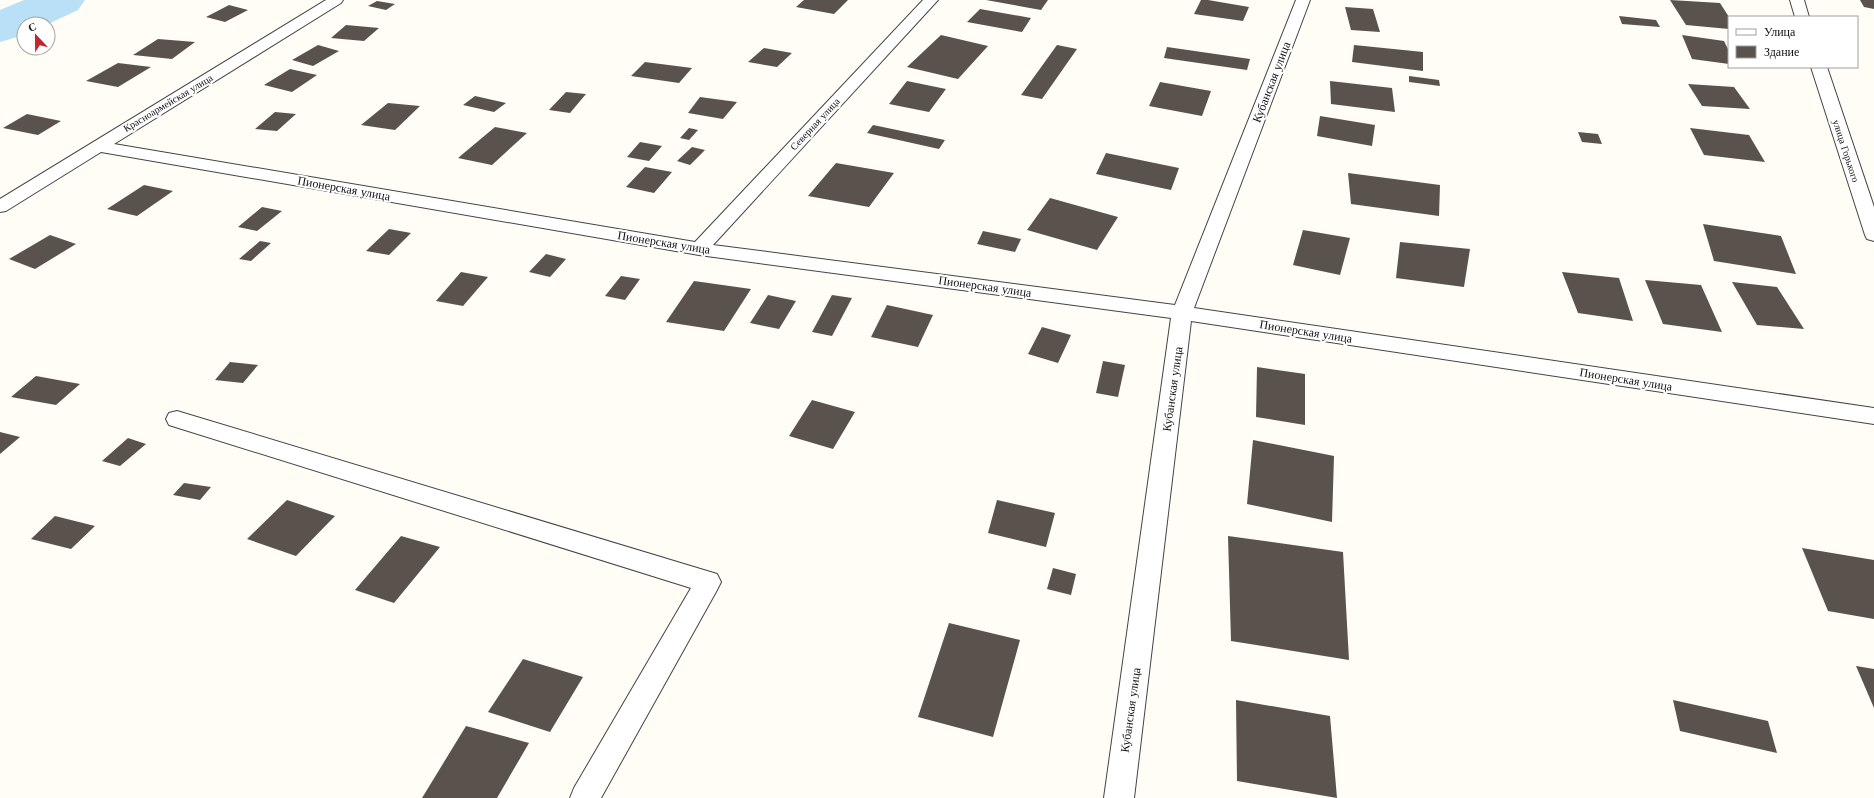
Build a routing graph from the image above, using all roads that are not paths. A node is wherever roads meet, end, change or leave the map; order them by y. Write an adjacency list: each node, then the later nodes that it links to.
1 (336, 0): 7 (street, Красноармейская улица)
2 (931, 0): 10 (street, Северная улица)
3 (1303, 0): 11 (street, Кубанская улица)
4 (1797, 0): 5 (street)
5 (1802, 16)
6 (1819, 68): 9 (street, улица Горького)
7 (97, 146): 8 (street, Красноармейская улица); 10 (street, Пионерская улица)
8 (0, 207)
9 (1874, 236)
10 (699, 249): 11 (street, Пионерская улица)
11 (1182, 313): 12 (street, Пионерская улица); 15 (street, Кубанская улица)
12 (1874, 416)
13 (177, 419): 14 (street)
14 (585, 798)
15 (1118, 798)

